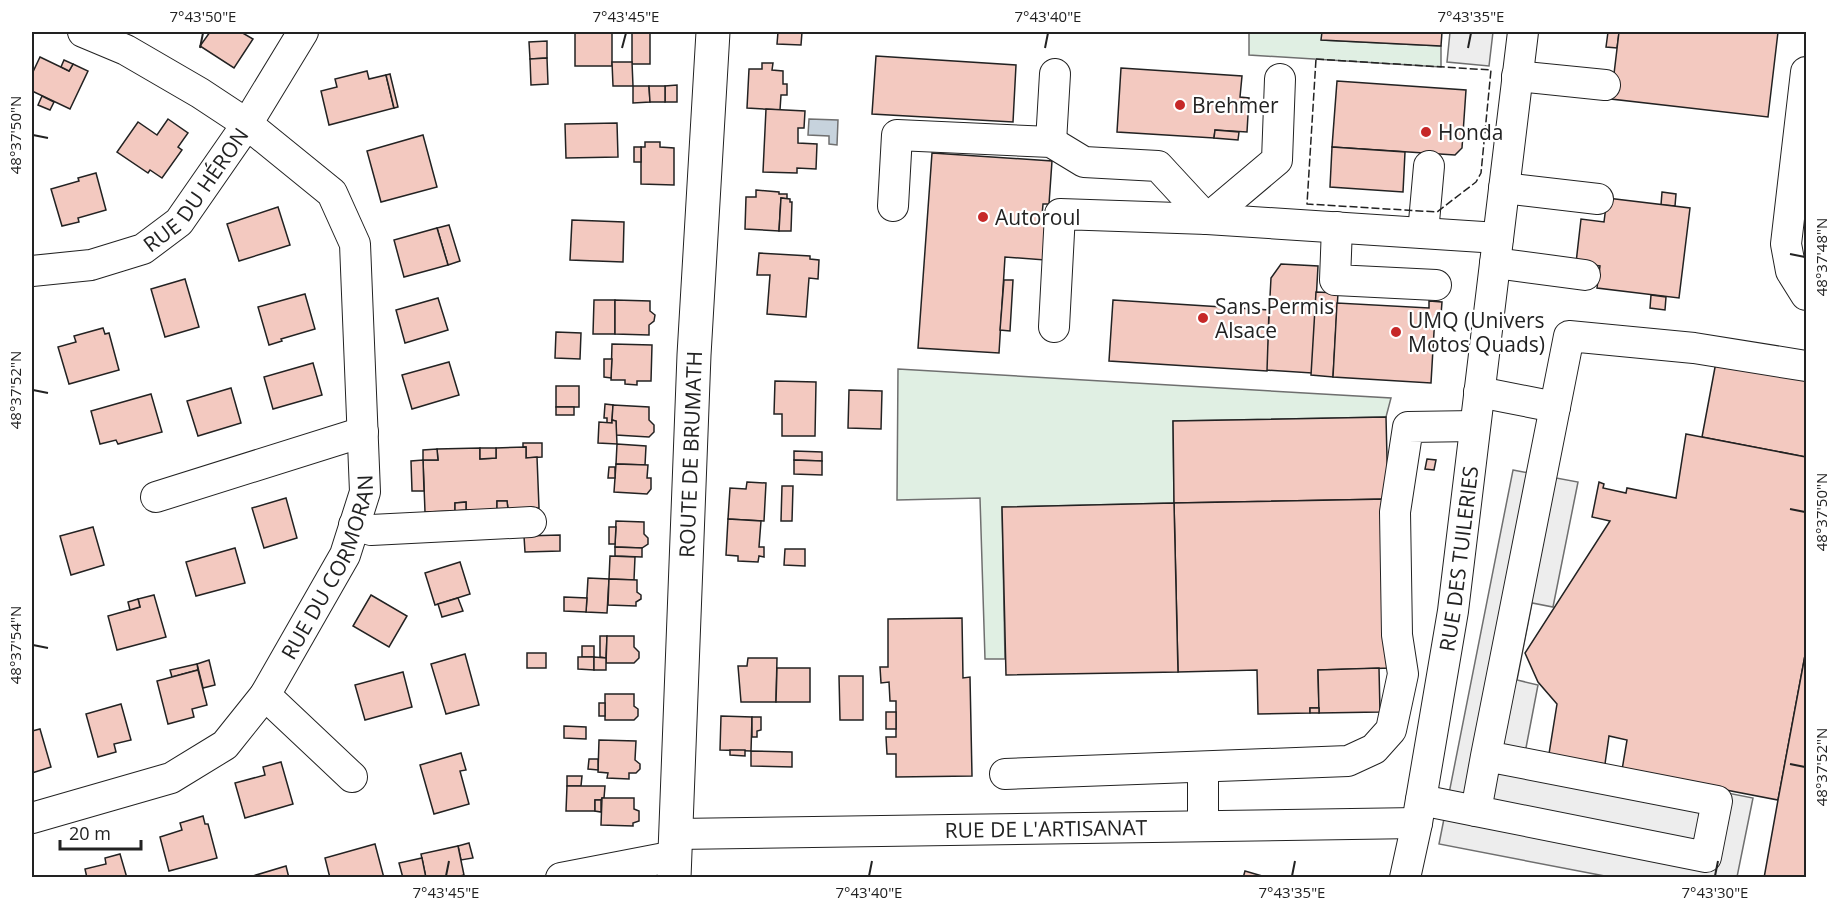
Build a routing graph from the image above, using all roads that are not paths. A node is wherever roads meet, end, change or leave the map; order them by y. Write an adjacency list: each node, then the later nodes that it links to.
1 (83, 32): 10 (street, RUE DU CORMORAN)
2 (303, 32): 10 (street, RUE DU HÉRON)
3 (713, 32): 42 (main road, ROUTE DE BRUMATH)
4 (1522, 32): 7 (street, RUE DES TUILERIES)
5 (1806, 72): 23 (street)
6 (1055, 74): 11 (street)
7 (1517, 76): 9 (street); 13 (street, RUE DES TUILERIES)
8 (1280, 79): 16 (street)
9 (1605, 85)
10 (247, 124): 20 (street, RUE DU HÉRON); 29 (street, RUE DU CORMORAN)
11 (1051, 142): 15 (street); 16 (street)
12 (1429, 166): 18 (street)
13 (1504, 188): 14 (street); 19 (street, RUE DES TUILERIES)
14 (1598, 200)
15 (893, 206)
16 (1207, 219): 17 (street); 24 (street)
17 (1337, 227): 18 (street); 22 (street)
18 (1423, 233): 19 (street)
19 (1496, 250): 21 (street); 26 (street, RUE DES TUILERIES)
20 (32, 271)
21 (1585, 275)
22 (1436, 285)
23 (1806, 295)
24 (1054, 327)
25 (1806, 366): 27 (street)
26 (1479, 392): 27 (street); 28 (street, RUE DES TUILERIES)
27 (1555, 407): 34 (street)
28 (1475, 426): 35 (street); 38 (street, RUE DES TUILERIES)
29 (363, 432): 30 (street, RUE DU CORMORAN); 32 (street, RUE DU CORMORAN)
30 (156, 497)
31 (531, 522): 32 (street)
32 (354, 525): 33 (street, RUE DU CORMORAN)
33 (265, 695): 37 (street); 40 (street, RUE DU CORMORAN)
34 (1486, 756): 39 (street); 39 (street, RUE DE L'ARTISANAT)
35 (1203, 766): 36 (street); 41 (street)
36 (1005, 774)
37 (352, 777)
38 (1419, 811): 39 (street, RUE DE L'ARTISANAT); 41 (street, RUE DE L'ARTISANAT); 44 (street, RUE DES TUILERIES)
39 (1476, 811)
40 (32, 818)
41 (1203, 826): 42 (street, RUE DE L'ARTISANAT)
42 (675, 856): 43 (street, RUE DE L'ARTISANAT)
43 (561, 878)
44 (1406, 878)

